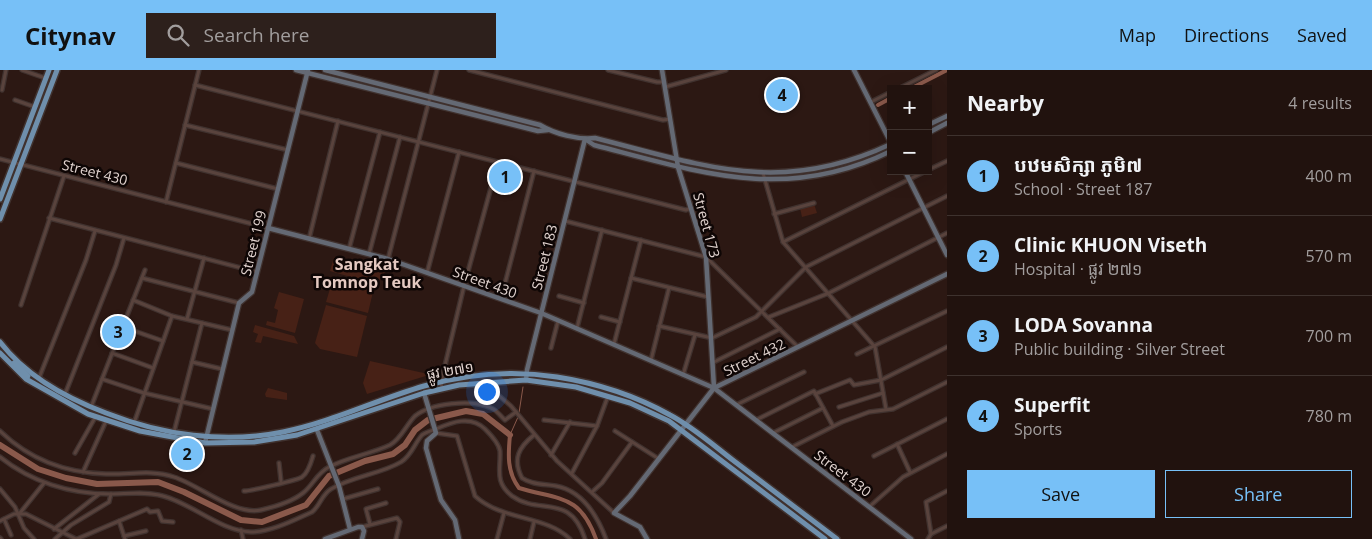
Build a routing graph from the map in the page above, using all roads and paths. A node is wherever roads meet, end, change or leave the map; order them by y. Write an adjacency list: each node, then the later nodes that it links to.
1 (6, 70): 20 (street)
2 (22, 70): 16 (street)
3 (49, 70): 16 (main road)
4 (57, 70): 54 (main road)
5 (199, 70): 18 (street)
6 (296, 70): 15 (street)
7 (325, 70): 22 (street)
8 (437, 70): 22 (street)
9 (469, 70): 29 (street)
10 (608, 70): 17 (street)
11 (662, 70): 17 (street, Street 173)
12 (726, 70): 17 (street)
13 (854, 70): 24 (street)
14 (936, 70): 19 (street)
15 (308, 71): 25 (street); 27 (street, Street 199)
16 (46, 79): 26 (main road)
17 (665, 84): 29 (street, Street 173)
18 (195, 85): 27 (street); 33 (street)
19 (906, 85)
20 (2, 90)
21 (887, 94): 24 (street)
22 (430, 97): 25 (street); 34 (street)
23 (16, 100): 26 (street)
24 (870, 102): 37 (street)
25 (428, 104): 34 (street); 40 (street)
26 (35, 108): 51 (main road)
27 (298, 111): 30 (street); 42 (street, Street 199)
28 (947, 116): 31 (street)
29 (670, 119): 48 (street, Street 173)
30 (338, 121): 36 (street); 83 (street)
31 (932, 123)
32 (947, 123): 35 (street)
33 (185, 125): 42 (street); 53 (street)
34 (548, 130): 39 (street)
35 (932, 130)
36 (380, 132): 38 (street); 86 (street)
37 (887, 136)
38 (400, 137): 40 (street); 87 (street)
39 (585, 139): 43 (street); 46 (street); 65 (street, Street 183)
40 (419, 142): 44 (street); 91 (street)
41 (887, 146): 49 (street)
42 (288, 150): 66 (street, Street 199)
43 (641, 150): 46 (street); 48 (street)
44 (459, 152): 52 (street); 95 (street)
45 (887, 153): 56 (street)
46 (639, 157): 55 (street)
47 (0, 159): 51 (street, Street 430)
48 (677, 159): 55 (street, Street 173); 59 (street)
49 (850, 160): 56 (street); 59 (street)
50 (947, 161): 57 (street)
51 (14, 162): 54 (street, Street 430); 68 (main road)
52 (498, 162): 58 (street); 99 (street)
53 (176, 163): 66 (street); 69 (street)
54 (21, 164): 62 (street, Street 430); 75 (main road)
55 (678, 166): 63 (street); 71 (street, Street 173)
56 (852, 167): 63 (street)
57 (932, 168)
58 (534, 171): 65 (street); 105 (street)
59 (763, 173): 63 (street)
60 (907, 175): 64 (street)
61 (919, 175): 64 (street)
62 (64, 176): 69 (street, Street 430); 74 (street)
63 (763, 180): 73 (street)
64 (909, 180): 72 (street); 85 (street)
65 (575, 181): 71 (street); 76 (street, Street 183)
66 (278, 189): 77 (street, Street 199)
67 (947, 196): 72 (street)
68 (0, 199)
69 (166, 202): 77 (street, Street 430)
70 (814, 203): 73 (street)
71 (691, 208): 89 (street, Street 173)
72 (923, 208): 81 (street); 92 (street)
73 (774, 214): 85 (street)
74 (49, 218): 78 (street); 109 (street)
75 (0, 219)
76 (565, 221): 79 (street); 112 (street, Street 183)
77 (268, 228): 83 (street, Street 430); 94 (street, Street 199)
78 (95, 230): 82 (street); 148 (street)
79 (602, 230): 84 (street); 108 (street)
80 (947, 233): 81 (street)
81 (938, 237): 88 (street); 102 (street)
82 (124, 238): 90 (street); 161 (street)
83 (309, 239): 86 (street, Street 430)
84 (641, 240): 89 (street); 98 (street)
85 (783, 242): 92 (street)
86 (349, 249): 87 (street, Street 430)
87 (369, 254): 91 (street, Street 430)
88 (947, 255)
89 (706, 257): 104 (street, Street 173); 110 (street)
90 (204, 258): 94 (street); 101 (street)
91 (388, 259): 95 (street, Street 430)
92 (806, 267): 102 (street); 110 (street)
93 (145, 270): 97 (street)
94 (257, 272): 107 (street, Street 199)
95 (427, 273): 99 (street, Street 430)
96 (947, 274): 118 (street, Street 432)
97 (142, 278): 101 (street); 106 (street)
98 (631, 278): 100 (street); 119 (street)
99 (464, 286): 105 (street, Street 430); 155 (street)
100 (669, 288): 104 (street); 121 (street)
101 (194, 292): 107 (street); 116 (street)
102 (829, 293): 115 (street); 118 (street)
103 (559, 296): 108 (street)
104 (709, 297): 128 (street, Street 173)
105 (501, 299): 112 (street, Street 430)
106 (133, 300): 113 (street); 122 (street)
107 (239, 303): 125 (street, Street 199)
108 (584, 303): 123 (street)
109 (21, 305)
110 (762, 311): 115 (street); 128 (street)
111 (947, 311): 133 (street)
112 (541, 314): 117 (street, Street 430); 146 (street, Street 183)
113 (172, 316): 116 (street); 129 (street)
114 (601, 317): 119 (street)
115 (769, 318): 124 (street)
116 (187, 319): 120 (street)
117 (558, 321): 123 (street, Street 430); 136 (street)
118 (852, 321): 132 (street, Street 432); 133 (street)
119 (620, 322): 131 (street)
120 (202, 324): 125 (street); 141 (street)
121 (659, 326): 126 (street); 140 (street)
122 (123, 327): 129 (street); 138 (street)
123 (576, 329): 131 (street, Street 430)
124 (780, 329): 132 (street); 142 (street)
125 (232, 330): 144 (street, Street 199)
126 (696, 335): 128 (street); 147 (street)
127 (0, 336): 148 (main road)
128 (712, 338): 142 (street, Street 173)
129 (163, 341): 143 (street)
130 (0, 342): 148 (main road)
131 (613, 345): 140 (street, Street 430)
132 (799, 347): 156 (street, Street 432)
133 (875, 347): 139 (street); 151 (street)
134 (947, 347): 151 (street)
135 (0, 348): 154 (main road)
136 (551, 348)
137 (0, 353): 154 (main road)
138 (112, 353): 143 (street); 149 (street)
139 (857, 354)
140 (650, 361): 147 (street, Street 430)
141 (192, 362): 144 (street); 163 (street)
142 (714, 362): 156 (street, Street 173)
143 (153, 368): 158 (street)
144 (222, 369): 168 (street, Street 199)
145 (804, 372): 164 (street)
146 (526, 374): 150 (street, Street 183); 155 (main road, ផ្លូវ ២៧១); 181 (main road, ផ្លូវ ២៧១)
147 (684, 375): 156 (street, Street 430)
148 (38, 378): 161 (main road, ផ្លូវ ២៧១)
149 (102, 379): 158 (street); 166 (street)
150 (526, 380): 152 (main road, ផ្លូវ ២៧១); 162 (main road, ផ្លូវ ២៧១)
151 (881, 380): 159 (street); 160 (street)
152 (488, 381): 155 (main road, ផ្លូវ ២៧១); 171 (street)
153 (947, 382): 169 (street)
154 (35, 383): 172 (main road, ផ្លូវ ២៧១)
155 (442, 385): 157 (main road, ផ្លូវ ២៧១); 189 (main road, ផ្លូវ ២៧១)
156 (714, 388): 164 (street, Street 430); 181 (street, Street 432)
157 (424, 392): 170 (street); 182 (main road, ផ្លូវ ២៧១)
158 (144, 393): 163 (street); 178 (street)
159 (814, 393): 167 (street); 175 (street)
160 (884, 393): 165 (street); 169 (street)
161 (65, 395): 166 (main road, ផ្លូវ ២៧១)
162 (609, 395): 179 (street); 181 (main road, ផ្លូវ ២៧១)
163 (182, 402): 168 (street); 186 (street)
164 (736, 405): 175 (street, Street 430)
165 (839, 406)
166 (91, 407): 178 (main road, ផ្លូវ ២៧១)
167 (823, 408): 180 (street); 187 (street)
168 (212, 409): 189 (street, Street 199)
169 (886, 409): 180 (street)
170 (429, 410): 171 (street); 183 (street); 202 (street)
171 (518, 414): 188 (street)
172 (96, 416): 176 (main road, ផ្លូវ ២៧១); 194 (street)
173 (947, 419): 192 (street)
174 (544, 420): 177 (street)
175 (755, 420): 187 (street, Street 430)
176 (106, 421): 178 (main road, ផ្លូវ ២៧១); 203 (street)
177 (570, 422): 179 (street); 196 (street)
178 (133, 426): 186 (main road, ផ្លូវ ២៧១); 191 (main road, ផ្លូវ ២៧១)
179 (597, 426): 205 (street)
180 (833, 426): 193 (street)
181 (684, 427): 200 (street, Street 432); 255 (main road, ផ្លូវ ២៧១); 256 (main road, ផ្លូវ ២៧១)
182 (317, 430): 191 (main road, ផ្លូវ ២៧១); 202 (street)
183 (436, 430): 208 (street); 220 (street); 247 (street); 252 (street)
184 (0, 431): 203 (street)
185 (615, 431): 190 (street)
186 (174, 433): 189 (main road, ផ្លូវ ២៧១)
187 (773, 433): 193 (street, Street 430)
188 (534, 435): 196 (street); 253 (street)
189 (206, 437): 191 (street, Street 199)
190 (632, 442): 200 (street); 213 (street)
191 (205, 443)
192 (897, 444): 198 (street); 204 (street)
193 (791, 448): 218 (street, Street 430)
194 (75, 453)
195 (947, 454): 204 (street)
196 (551, 455): 205 (street)
197 (313, 456): 206 (street)
198 (874, 456)
199 (0, 457): 207 (street)
200 (659, 459): 221 (street, Street 432)
201 (279, 463): 206 (street)
202 (330, 468): 203 (street); 208 (street)
203 (83, 472)
204 (910, 472): 218 (street)
205 (572, 473): 213 (street)
206 (281, 481): 211 (street)
207 (44, 483): 214 (street); 219 (street)
208 (338, 486): 216 (street); 232 (street)
209 (0, 489): 219 (street)
210 (378, 489): 216 (street)
211 (244, 491)
212 (947, 491): 236 (street)
213 (592, 492): 221 (street)
214 (99, 494): 215 (street); 230 (street)
215 (111, 494): 232 (street); 234 (street)
216 (343, 499): 231 (street)
217 (386, 504): 227 (street)
218 (870, 507): 257 (street, Street 430)
219 (19, 513): 222 (street); 230 (street); 240 (street)
220 (504, 513): 226 (street); 248 (street)
221 (614, 513): 254 (street)
222 (4, 519): 223 (street); 237 (street)
223 (0, 521)
224 (119, 521): 225 (street); 238 (street); 242 (street)
225 (173, 522)
226 (534, 522): 235 (street); 249 (street)
227 (370, 524): 229 (street); 246 (street)
228 (947, 526): 236 (street)
229 (362, 527): 231 (street); 245 (street)
230 (54, 529): 234 (street)
231 (350, 529): 239 (street)
232 (241, 530): 243 (street)
233 (146, 531): 238 (street)
234 (61, 533): 241 (street); 242 (street)
235 (564, 534): 250 (street); 251 (street)
236 (931, 534): 258 (street)
237 (11, 535)
238 (125, 537)
239 (332, 537): 244 (street)
240 (34, 539)
241 (55, 539)
242 (77, 539)
243 (243, 539)
244 (325, 539)
245 (362, 539)
246 (396, 539)
247 (460, 539)
248 (497, 539)
249 (530, 539)
250 (563, 539)
251 (570, 539)
252 (585, 539)
253 (606, 539)
254 (647, 539)
255 (826, 539)
256 (837, 539)
257 (911, 539)
258 (928, 539)

